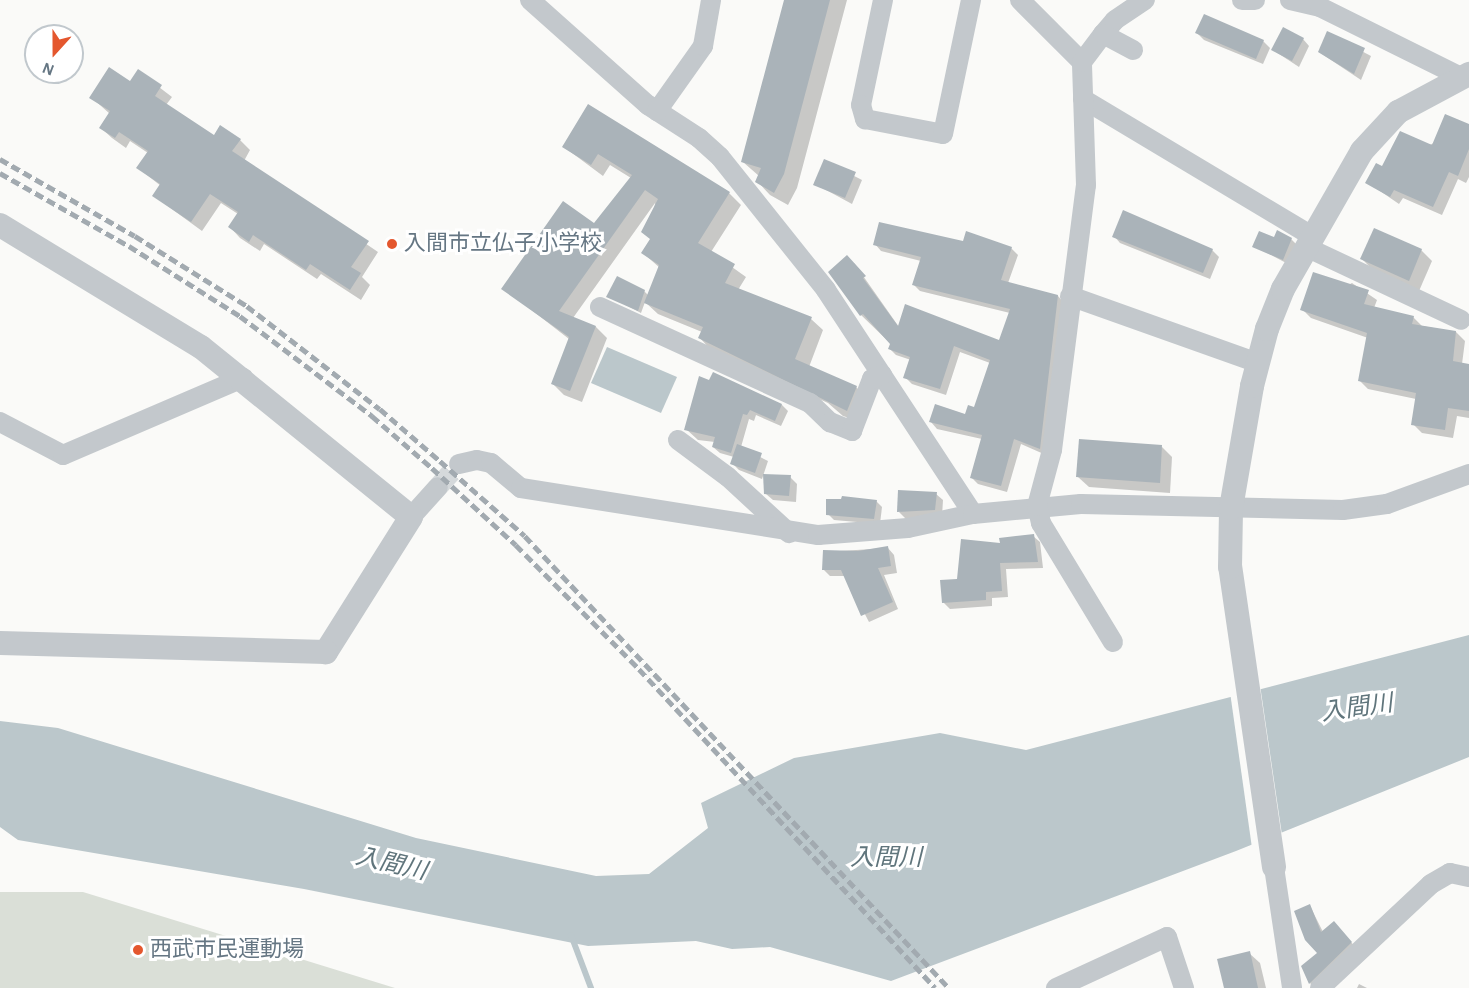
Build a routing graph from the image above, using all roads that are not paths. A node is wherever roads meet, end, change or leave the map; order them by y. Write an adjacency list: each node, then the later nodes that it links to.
1 (530, 0): 15 (street)
2 (711, 0): 15 (street)
3 (883, 0): 4 (street)
4 (971, 0)
5 (1020, 0): 12 (street)
6 (1145, 0): 10 (street)
7 (1242, 0): 8 (street)
8 (1255, 0)
9 (1290, 0): 13 (street)
10 (1103, 34): 11 (street); 12 (street)
11 (1133, 50)
12 (1082, 62): 14 (street)
13 (1466, 76): 17 (street)
14 (1083, 99): 17 (street); 18 (street)
15 (657, 111): 22 (street)
16 (0, 225): 23 (street)
17 (1309, 242): 20 (street); 21 (street)
18 (1070, 296): 21 (street); 29 (street)
19 (600, 308): 22 (street)
20 (1461, 320)
21 (1258, 363): 30 (street)
22 (882, 375): 31 (street)
23 (243, 378): 24 (street); 32 (street)
24 (0, 422)
25 (678, 440): 33 (street)
26 (459, 464): 33 (street)
27 (1469, 474): 30 (street)
28 (438, 487): 32 (street)
29 (1037, 506): 30 (street); 31 (street); 34 (street)
30 (1231, 507): 36 (street)
31 (973, 514): 33 (street)
32 (411, 517): 35 (street)
33 (789, 533)
34 (1113, 642)
35 (0, 643)
36 (1274, 867): 40 (street)
37 (1469, 877): 41 (street)
38 (1056, 988): 39 (street)
39 (1184, 988)
40 (1292, 988)
41 (1320, 988)

